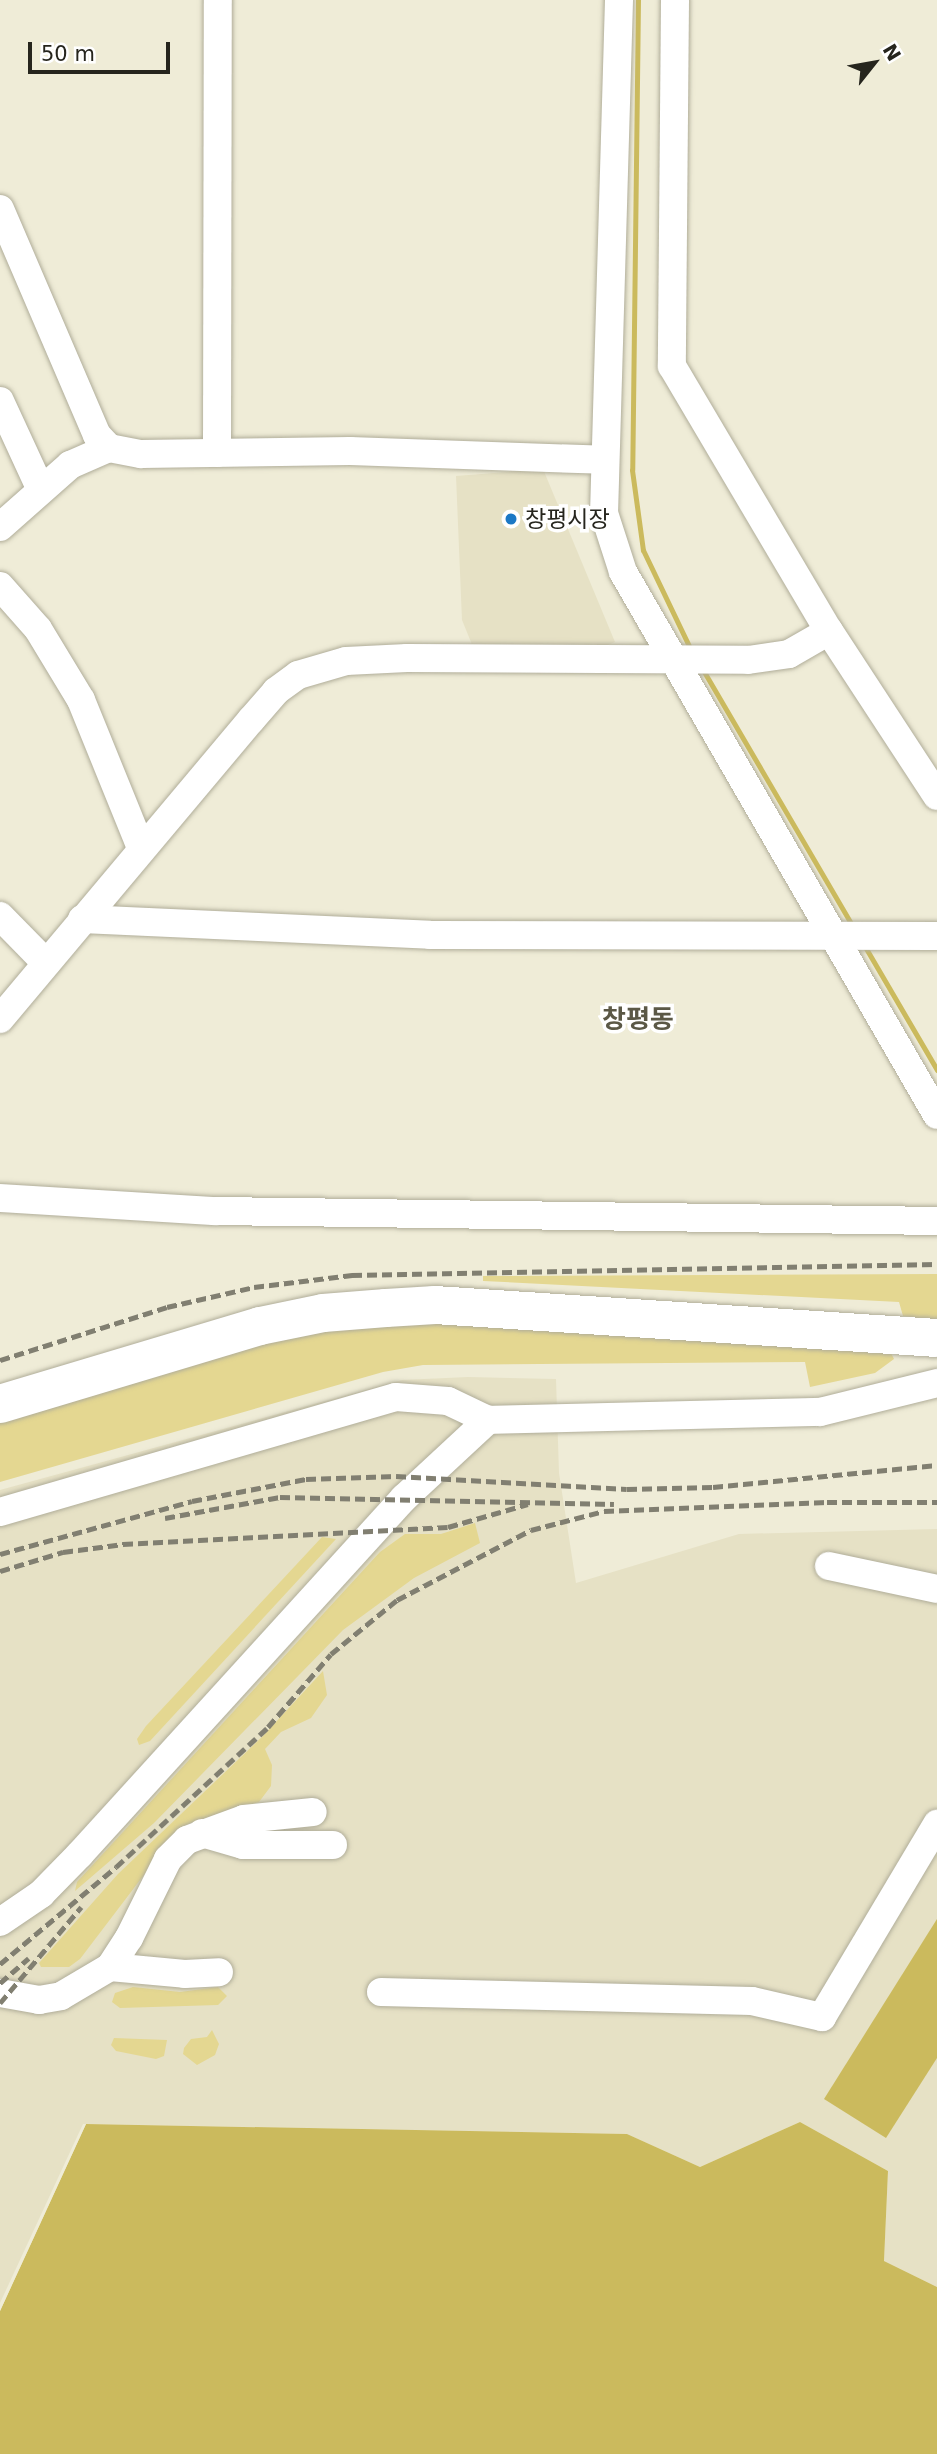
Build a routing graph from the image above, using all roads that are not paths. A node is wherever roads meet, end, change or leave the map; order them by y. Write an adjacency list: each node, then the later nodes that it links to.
1 (218, 0): 7 (street)
2 (619, 0): 8 (street)
3 (675, 0): 12 (street)
4 (0, 209): 6 (street)
5 (0, 401): 9 (street)
6 (109, 448): 7 (street); 9 (street)
7 (217, 453): 8 (street)
8 (604, 460): 13 (street)
9 (40, 488): 10 (street)
10 (0, 527)
11 (0, 586): 15 (street)
12 (829, 631): 13 (street); 14 (street)
13 (690, 659): 15 (street); 18 (street)
14 (937, 796)
15 (141, 848): 17 (street)
16 (0, 916): 20 (street)
17 (82, 919): 18 (street); 20 (street)
18 (851, 935): 19 (street); 22 (street)
19 (937, 936)
20 (46, 963): 21 (street)
21 (0, 1019)
22 (937, 1115)
23 (0, 1198): 24 (street)
24 (937, 1221)
25 (937, 1338): 27 (highway)
26 (937, 1383): 28 (street)
27 (0, 1404)
28 (488, 1420): 29 (street); 36 (street)
29 (0, 1512)
30 (829, 1566): 31 (street)
31 (937, 1589)
32 (313, 1812): 34 (street)
33 (937, 1824): 39 (street)
34 (202, 1833): 35 (street); 37 (street)
35 (333, 1845)
36 (0, 1922)
37 (110, 1967): 38 (street); 40 (street)
38 (219, 1972)
39 (381, 1992)
40 (0, 1993)

